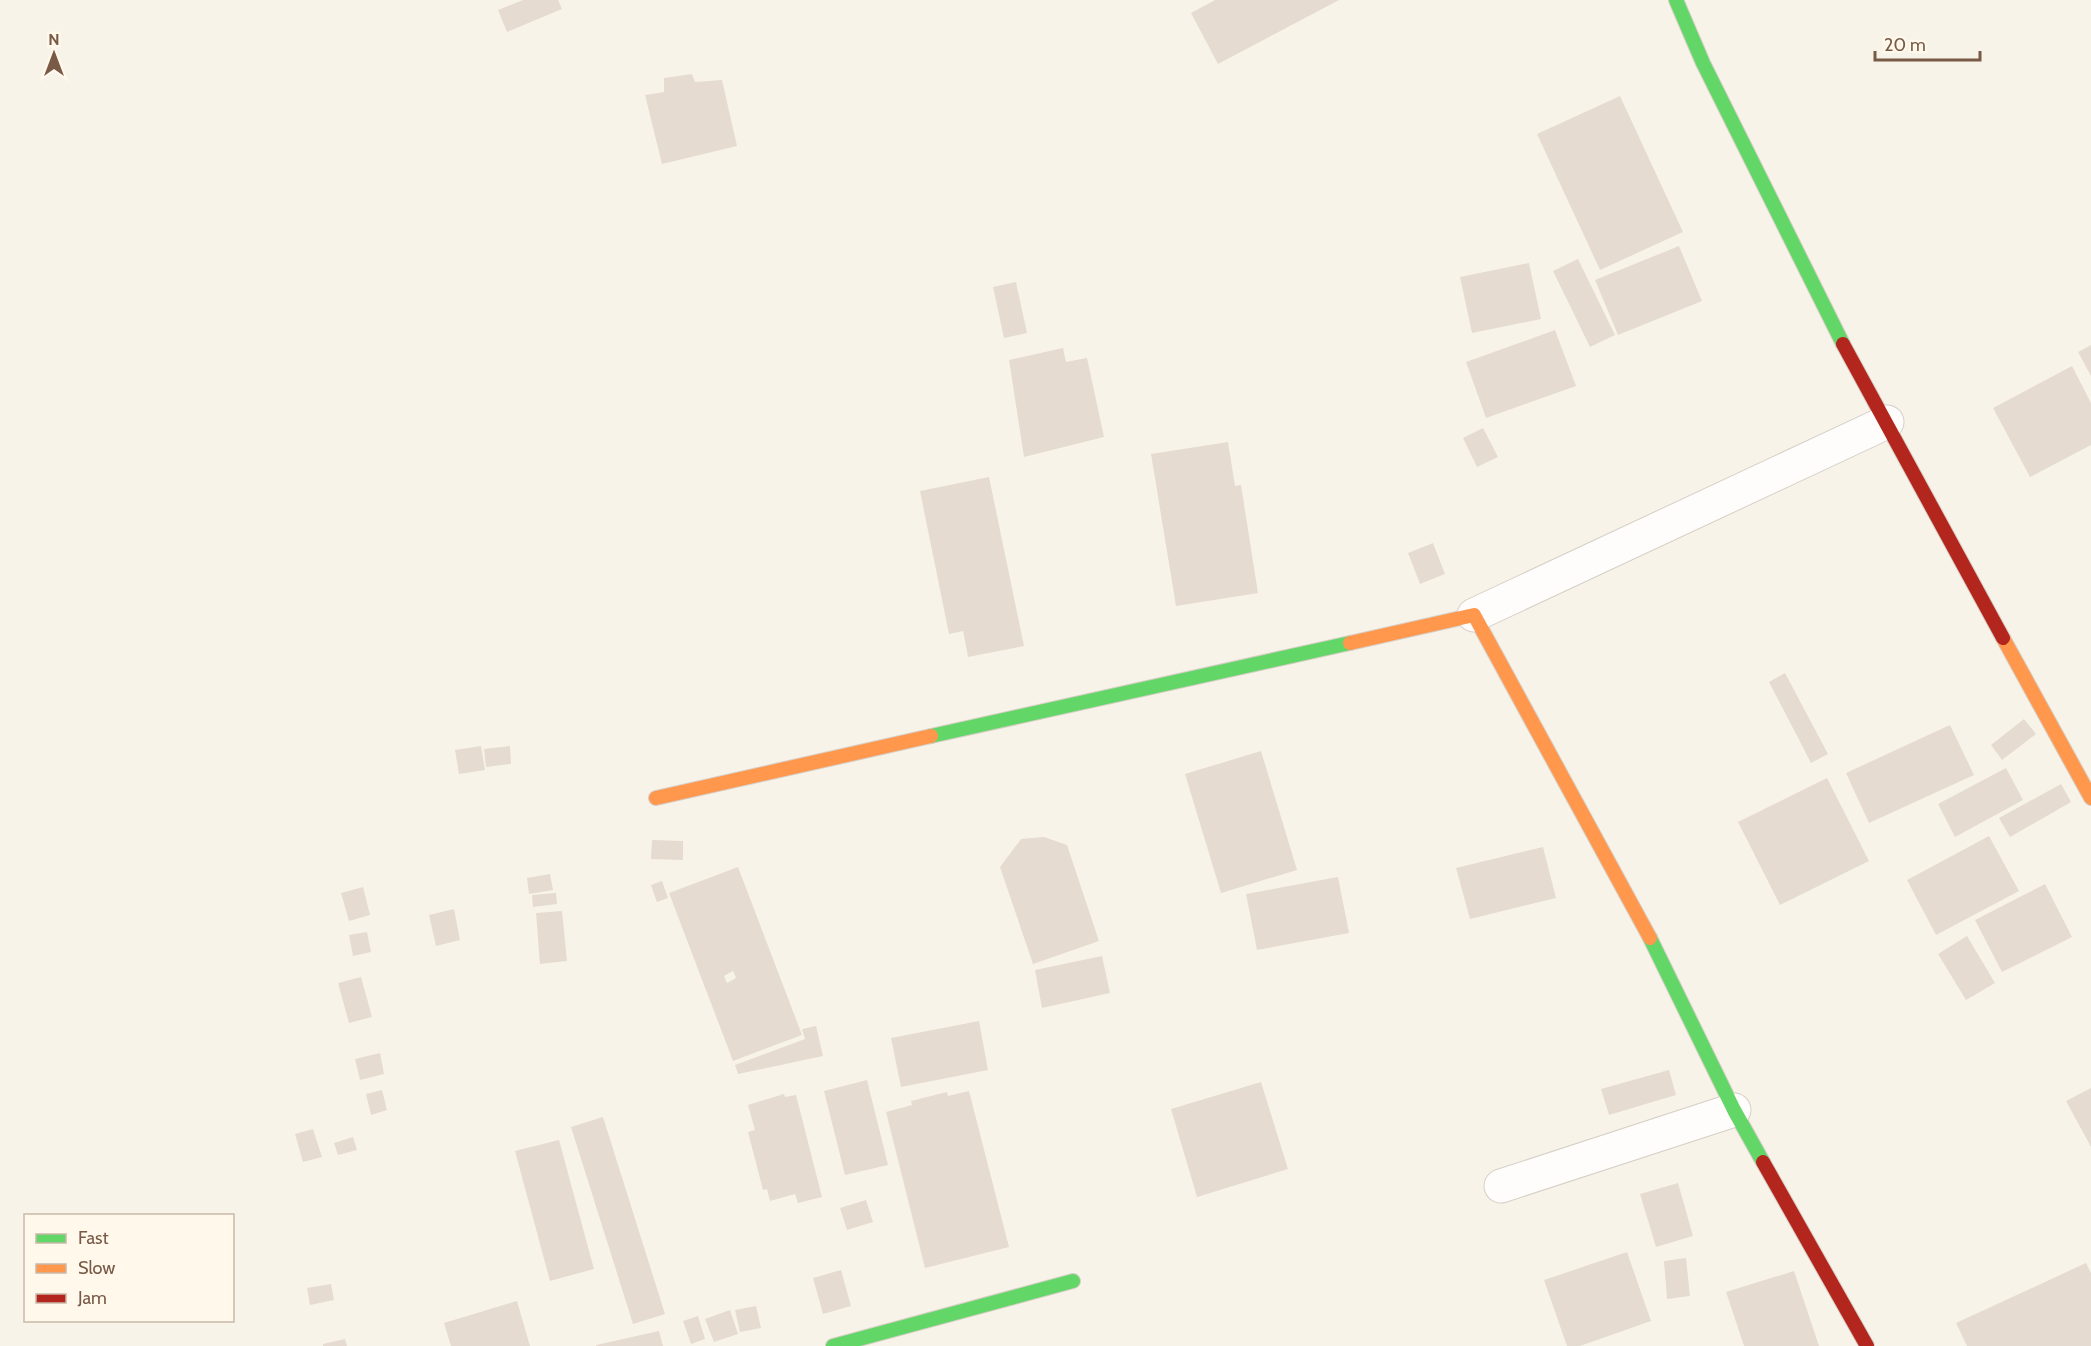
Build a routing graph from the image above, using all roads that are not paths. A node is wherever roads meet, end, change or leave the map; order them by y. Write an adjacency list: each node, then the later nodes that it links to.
1 (1676, 0): 2 (street)
2 (1887, 422): 3 (street); 5 (street)
3 (1474, 615): 4 (street); 6 (street)
4 (656, 798)
5 (2091, 798)
6 (1734, 1110): 7 (street); 10 (street)
7 (1501, 1186)
8 (1073, 1281): 9 (street)
9 (833, 1346)
10 (1866, 1346)

